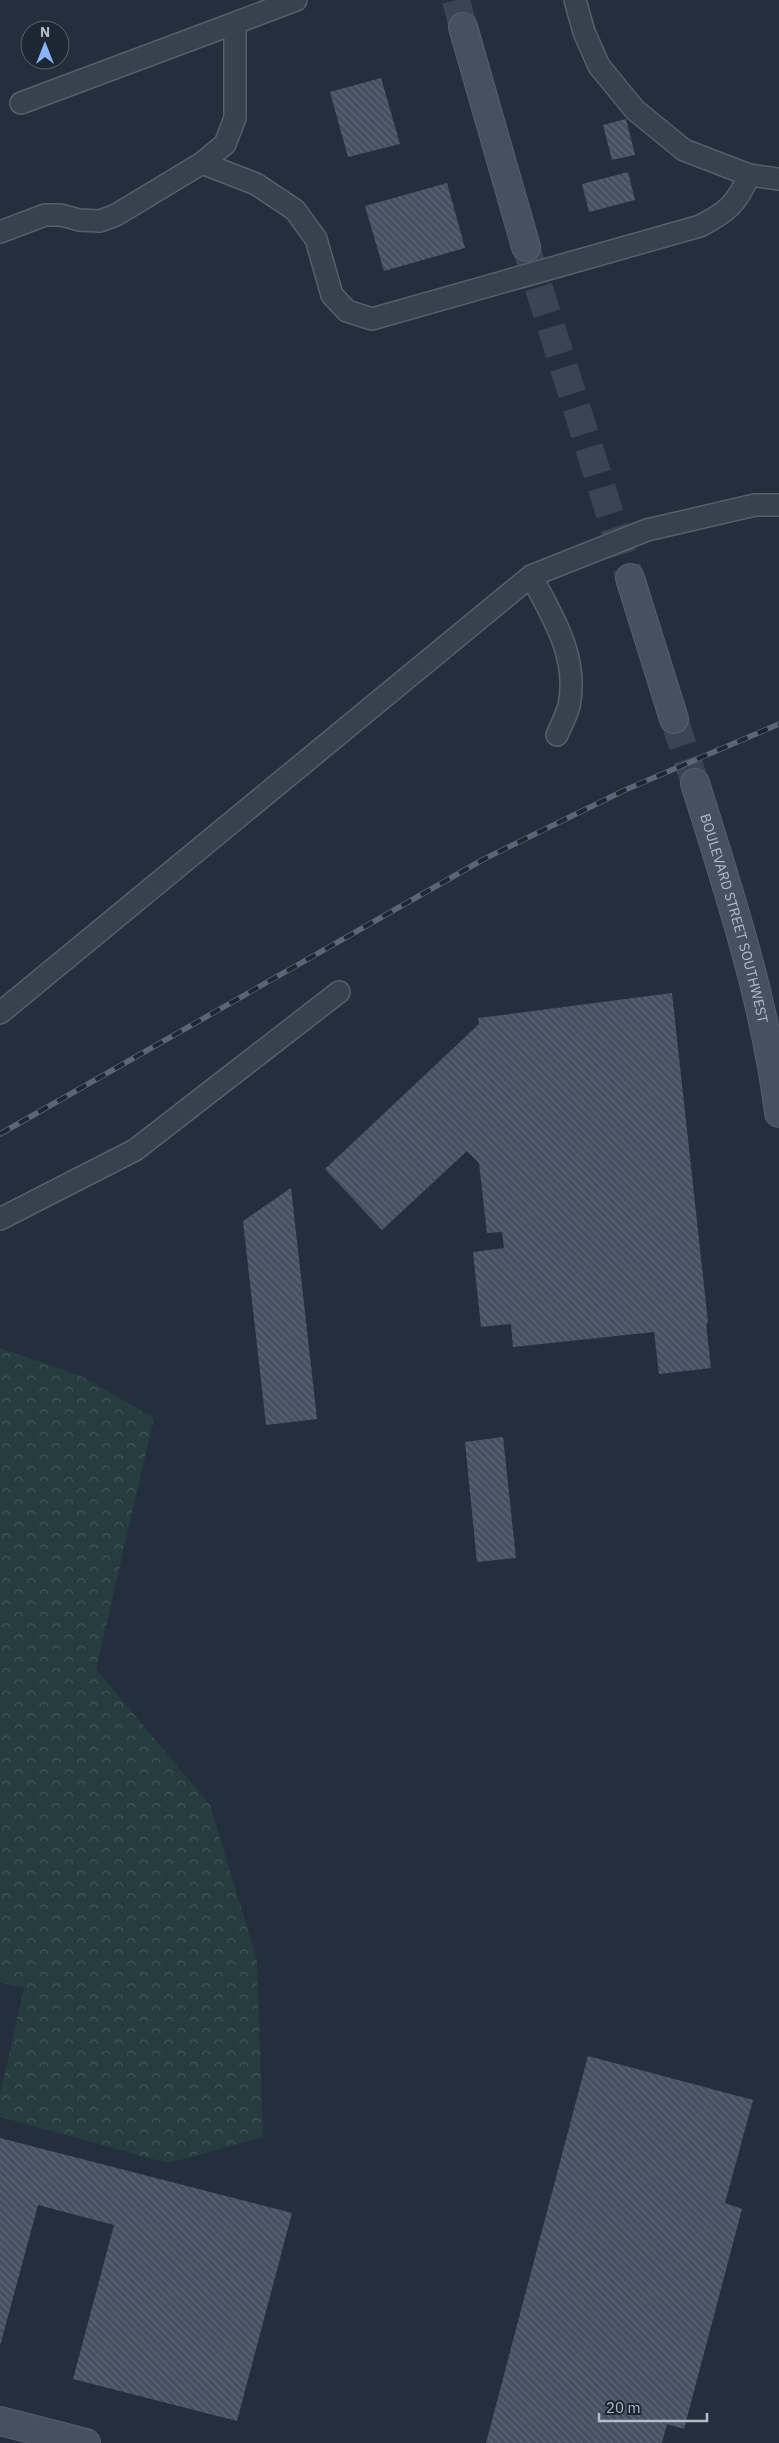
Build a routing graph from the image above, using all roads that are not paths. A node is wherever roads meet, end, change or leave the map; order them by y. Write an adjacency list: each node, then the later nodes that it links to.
1 (575, 0): 7 (lane)
2 (285, 2): 3 (lane)
3 (234, 23): 5 (lane); 6 (lane)
4 (463, 27): 10 (main road)
5 (21, 103)
6 (202, 163): 7 (lane); 9 (lane)
7 (749, 175): 8 (lane)
8 (779, 179)
9 (0, 232)
10 (526, 247)
11 (779, 505): 12 (lane)
12 (532, 576): 15 (lane); 18 (lane)
13 (630, 578): 14 (main road)
14 (674, 719)
15 (557, 735)
16 (695, 783): 19 (main road, BOULEVARD STREET SOUTHWEST)
17 (339, 992): 20 (lane)
18 (0, 1014)
19 (779, 1113)
20 (0, 1219)
21 (0, 2421): 22 (main road)
22 (86, 2443)

